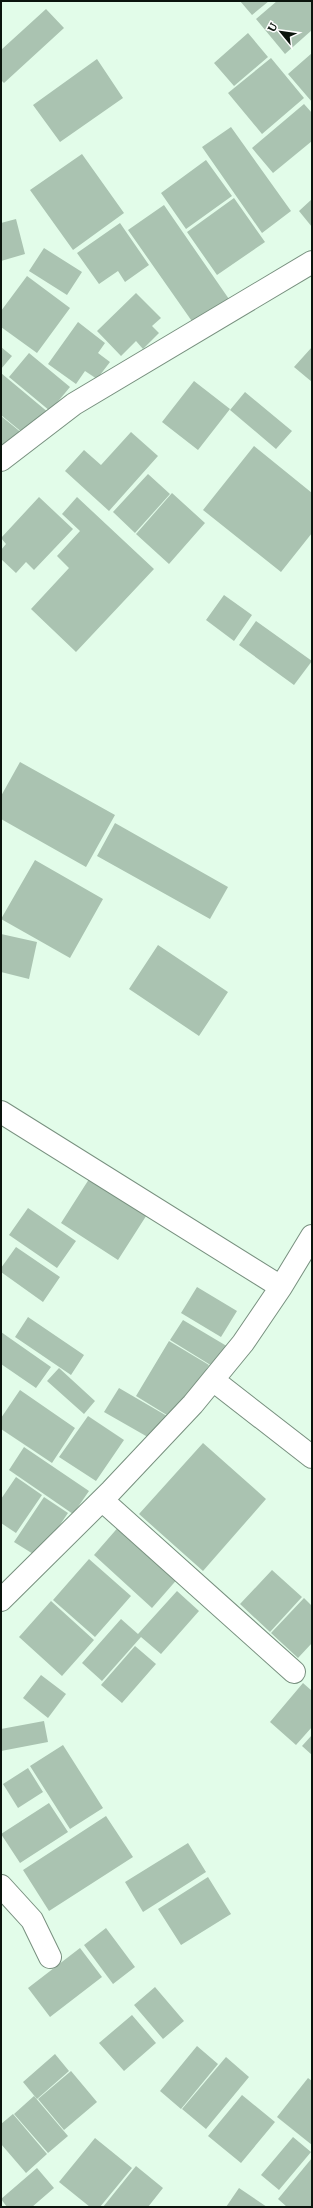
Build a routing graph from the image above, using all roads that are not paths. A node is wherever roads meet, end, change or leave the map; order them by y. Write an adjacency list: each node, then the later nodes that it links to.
1 (312, 262): 2 (street)
2 (1, 460)
3 (1, 1112): 5 (street)
4 (312, 1236): 5 (street)
5 (281, 1287): 6 (street)
6 (213, 1380): 7 (street); 8 (street)
7 (312, 1457)
8 (102, 1500): 9 (street); 10 (street)
9 (1, 1600)
10 (294, 1672)
11 (1, 1886): 12 (street)
12 (50, 1957)

